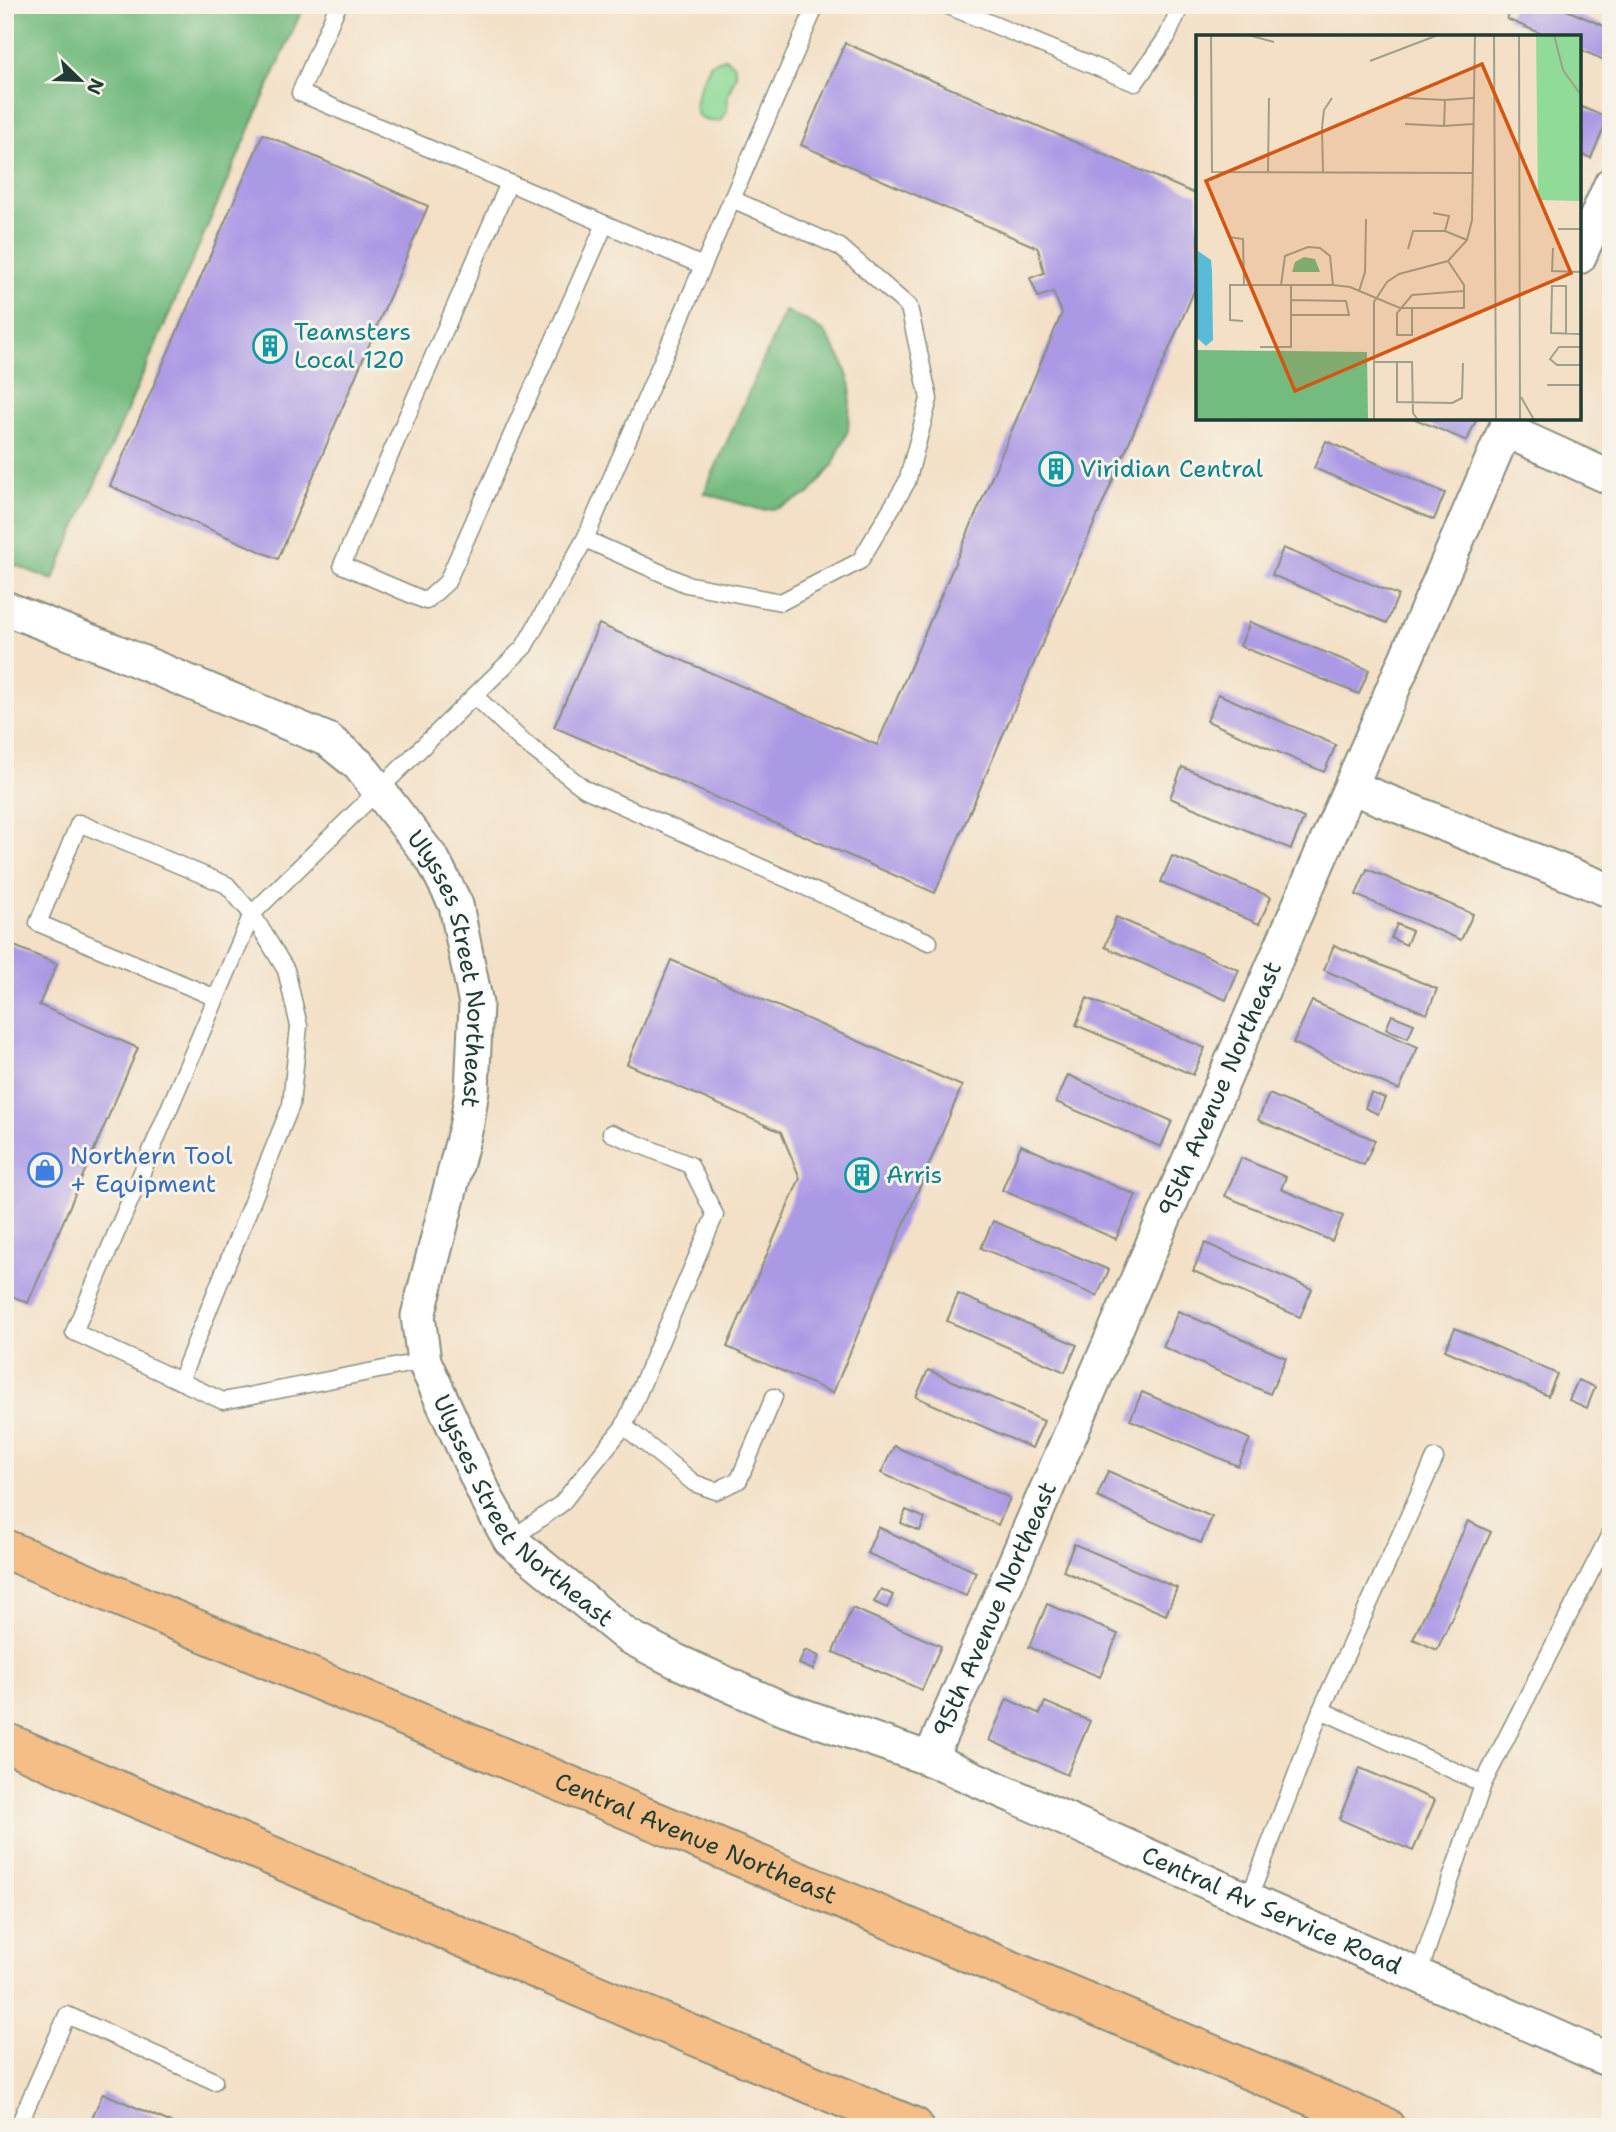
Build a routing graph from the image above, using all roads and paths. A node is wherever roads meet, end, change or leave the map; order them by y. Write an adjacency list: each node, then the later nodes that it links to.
1 (338, 5): 5 (lane)
2 (816, 5): 7 (lane)
3 (946, 5): 4 (lane)
4 (1181, 5)
5 (509, 183): 8 (lane); 8 (lane)
6 (1611, 184): 9 (street)
7 (732, 199): 10 (lane); 13 (lane)
8 (605, 224): 10 (lane)
9 (1581, 252)
10 (703, 266): 13 (lane)
11 (1507, 424): 12 (street); 16 (street, 95th Avenue Northeast)
12 (1611, 478)
13 (585, 539): 15 (lane)
14 (5, 608): 17 (street, Ulysses Street Northeast)
15 (475, 696): 17 (lane); 20 (lane)
16 (1351, 787): 18 (street); 33 (street, 95th Avenue Northeast)
17 (377, 789): 19 (lane); 23 (street, Ulysses Street Northeast)
18 (1611, 891)
19 (252, 914): 21 (lane); 21 (lane); 24 (lane)
20 (929, 942)
21 (216, 998): 24 (lane)
22 (611, 1133): 26 (lane)
23 (424, 1361): 24 (lane); 29 (street, Ulysses Street Northeast)
24 (180, 1381)
25 (774, 1397): 26 (lane)
26 (624, 1426): 29 (lane)
27 (1435, 1458): 31 (lane)
28 (1611, 1532): 34 (lane)
29 (510, 1540): 33 (street, Ulysses Street Northeast)
30 (5, 1549): 41 (highway, Central Avenue Northeast)
31 (1321, 1710): 34 (lane); 35 (lane)
32 (5, 1742): 40 (highway)
33 (930, 1759): 35 (street, Central Av Service Road)
34 (1483, 1784): 36 (lane)
35 (1248, 1901): 36 (street, Central Av Service Road)
36 (1418, 1976): 37 (street, Central Av Service Road)
37 (1611, 2061)
38 (214, 2081): 39 (lane)
39 (18, 2127)
40 (914, 2127)
41 (1385, 2127)

